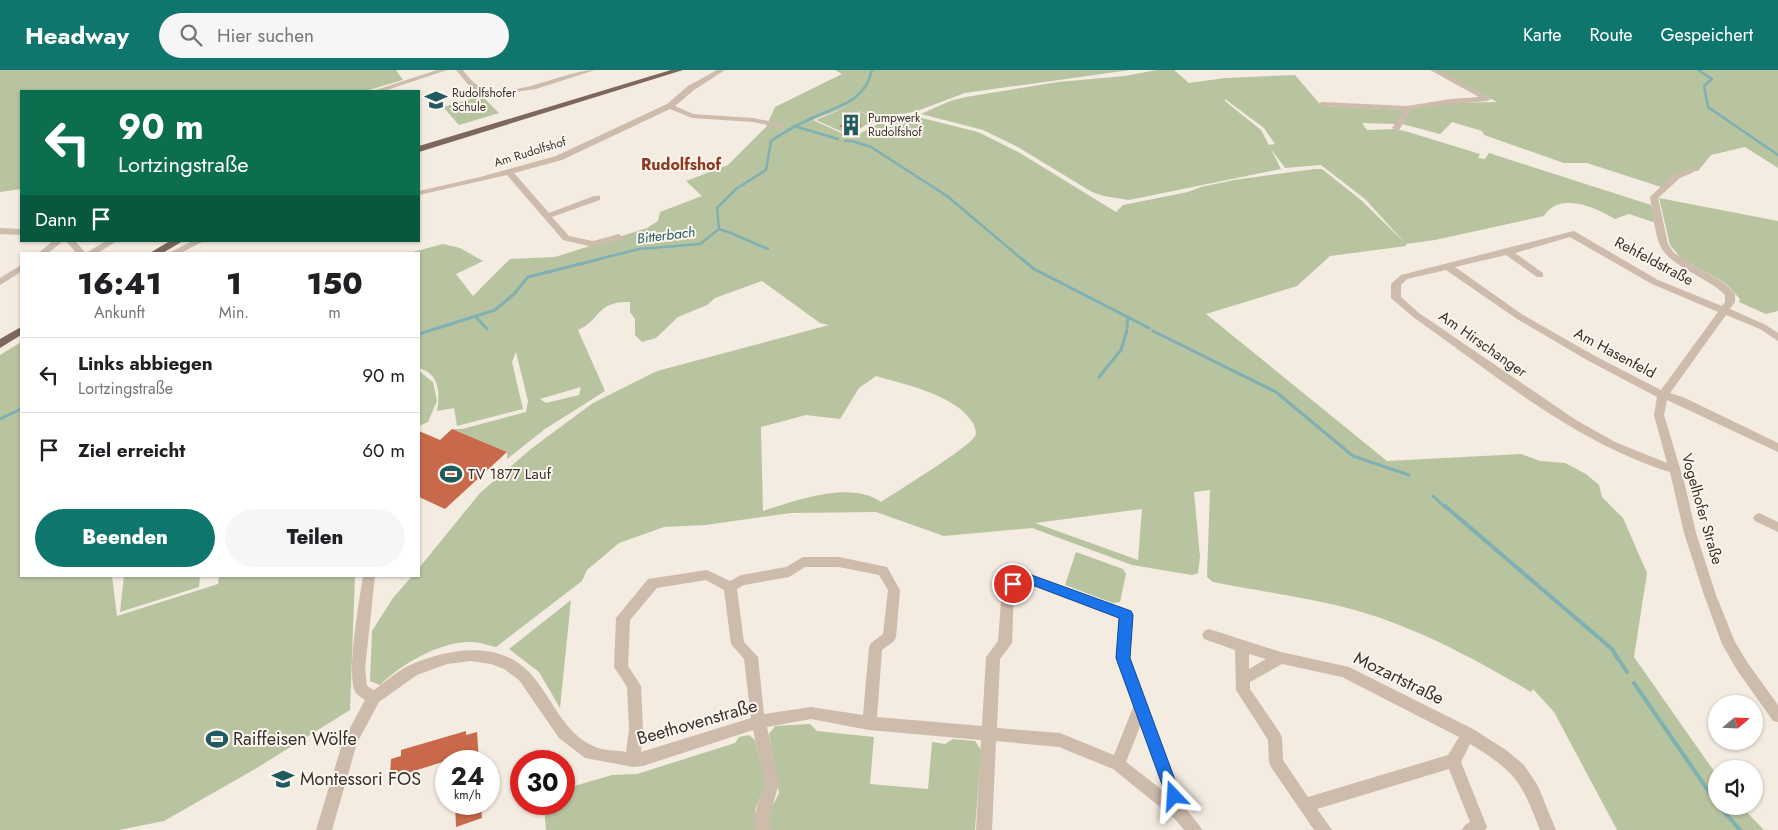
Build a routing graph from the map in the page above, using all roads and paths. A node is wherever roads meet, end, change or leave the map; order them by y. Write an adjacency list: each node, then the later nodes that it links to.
1 (444, 70): 7 (street)
2 (459, 70): 3 (street)
3 (592, 70)
4 (679, 70): 13 (main road)
5 (722, 70): 9 (street, Am Rudolfshof)
6 (1433, 70): 10 (street)
7 (381, 90)
8 (1322, 104): 10 (street)
9 (670, 106): 11 (street); 15 (street, Am Rudolfshof)
10 (1409, 108): 12 (street)
11 (780, 126)
12 (1396, 128)
13 (420, 149)
14 (1691, 170): 38 (street, Rehfeldstraße)
15 (509, 172): 16 (street, Am Rudolfshof); 18 (street)
16 (420, 193)
17 (597, 198): 18 (street)
18 (547, 216): 22 (street)
19 (0, 231): 20 (street)
20 (20, 232)
21 (1574, 234): 33 (street, Am Hirschanger); 38 (street, Rehfeldstraße)
22 (619, 237)
23 (58, 242): 28 (street)
24 (71, 242): 29 (street)
25 (111, 242): 30 (street)
26 (176, 242): 31 (main road)
27 (198, 242): 32 (street)
28 (44, 252)
29 (80, 252)
30 (93, 252)
31 (157, 252)
32 (175, 252)
33 (1508, 252): 34 (street, Am Hirschanger); 36 (street)
34 (1447, 266): 46 (street, Am Hasenfeld); 48 (street, Am Hirschanger)
35 (20, 269): 37 (street)
36 (1540, 275)
37 (0, 282)
38 (1723, 312): 39 (street, Rehfeldstraße); 46 (street, Vogelhofer Straße)
39 (1763, 327): 42 (street); 44 (street, Rehfeldstraße)
40 (20, 328): 43 (main road)
41 (20, 329): 45 (main road)
42 (1778, 332)
43 (0, 338)
44 (1778, 338)
45 (0, 344)
46 (1663, 395): 47 (street, Am Hasenfeld); 48 (street, Vogelhofer Straße)
47 (1778, 448)
48 (1673, 469): 59 (street, Vogelhofer Straße)
49 (1759, 518): 50 (street)
50 (1778, 527)
51 (369, 577): 57 (street)
52 (730, 587): 60 (street); 61 (street); 64 (street)
53 (1209, 635): 54 (street, Mozartstraße)
54 (1242, 646): 55 (street, Mozartstraße); 56 (street)
55 (1281, 658): 56 (street); 63 (street, Mozartstraße)
56 (1243, 679): 67 (street)
57 (374, 698): 64 (street, Beethovenstraße); 69 (street, Beethovenstraße)
58 (1141, 705): 62 (street); 66 (street); 68 (street)
59 (1778, 716)
60 (758, 722): 61 (street, Beethovenstraße); 64 (street, Beethovenstraße); 70 (street)
61 (869, 723): 62 (street, Beethovenstraße)
62 (988, 734): 66 (street, Beethovenstraße); 71 (street)
63 (1468, 734): 65 (street); 75 (street, Mozartstraße)
64 (633, 760)
65 (1453, 761): 67 (street); 74 (street)
66 (1118, 764): 68 (street, Beethovenstraße)
67 (1305, 805): 73 (street)
68 (1180, 814): 72 (street, Beethovenstraße)
69 (324, 830)
70 (763, 830)
71 (984, 830)
72 (1194, 830)
73 (1324, 830)
74 (1470, 830)
75 (1548, 830)

